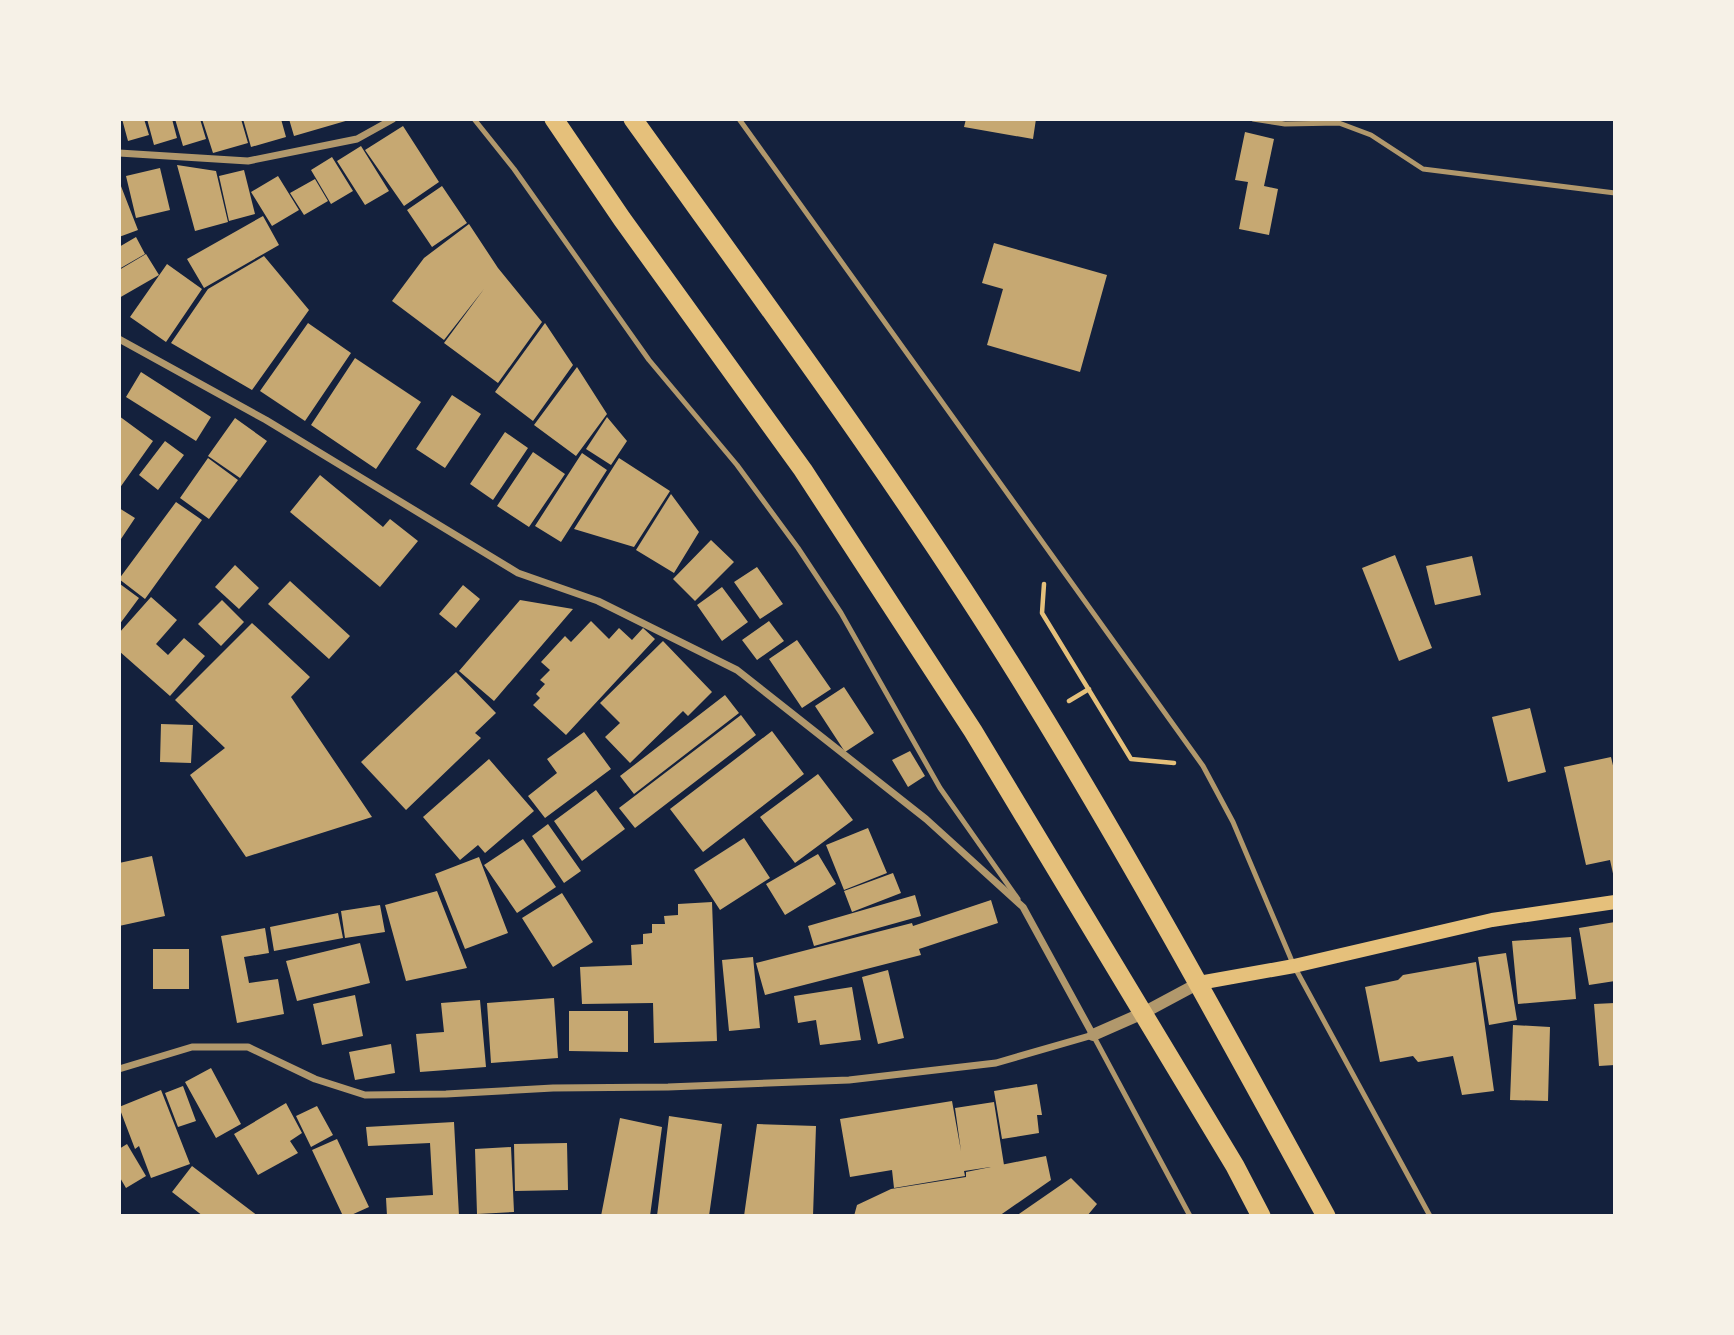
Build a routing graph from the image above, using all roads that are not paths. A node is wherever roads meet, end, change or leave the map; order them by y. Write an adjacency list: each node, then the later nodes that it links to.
1 (393, 119): 7 (street)
2 (474, 119): 11 (lane)
3 (554, 119): 14 (highway)
4 (634, 119): 13 (highway)
5 (739, 119): 12 (lane)
6 (1253, 119): 8 (lane)
7 (119, 153)
8 (1615, 193)
9 (119, 339): 11 (street)
10 (1615, 902): 12 (main road)
11 (1023, 907): 15 (street)
12 (1294, 966): 13 (main road); 20 (lane)
13 (1199, 983): 14 (street); 19 (highway)
14 (1143, 1013): 15 (street); 18 (highway)
15 (1093, 1035): 16 (street); 17 (lane)
16 (119, 1069)
17 (1190, 1216)
18 (1261, 1216)
19 (1326, 1216)
20 (1430, 1216)

